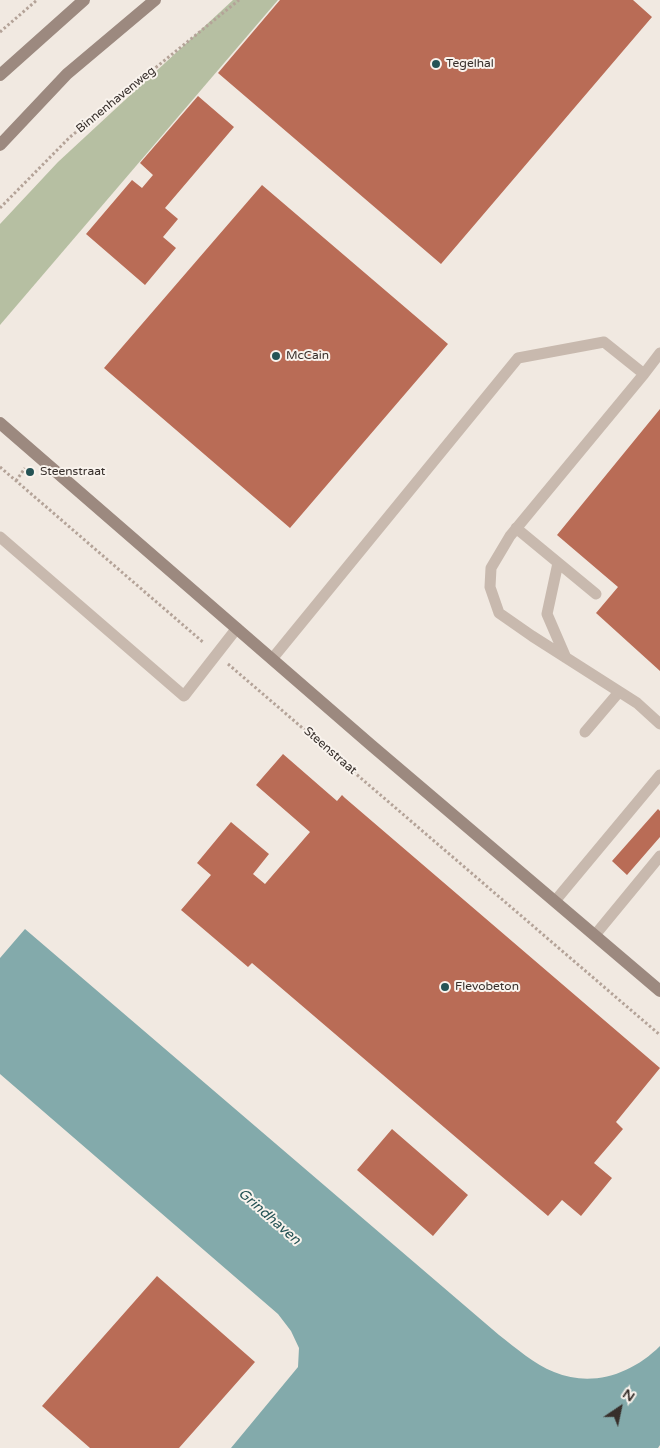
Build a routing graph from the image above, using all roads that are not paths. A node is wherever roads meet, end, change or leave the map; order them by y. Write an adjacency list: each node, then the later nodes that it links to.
1 (84, 0): 3 (street)
2 (155, 0): 4 (street)
3 (0, 75)
4 (0, 144)
5 (660, 354): 6 (lane)
6 (644, 374): 8 (lane); 14 (lane)
7 (0, 423): 12 (street)
8 (516, 528): 10 (lane); 13 (lane)
9 (0, 537): 12 (lane)
10 (558, 562): 11 (lane); 13 (lane)
11 (596, 594)
12 (237, 628): 14 (street)
13 (566, 658): 15 (lane)
14 (272, 659): 20 (street)
15 (620, 692): 16 (lane); 17 (lane)
16 (660, 724)
17 (585, 732)
18 (660, 775): 20 (lane)
19 (660, 856): 21 (lane)
20 (556, 901): 21 (street)
21 (595, 935): 22 (street)
22 (660, 991)

